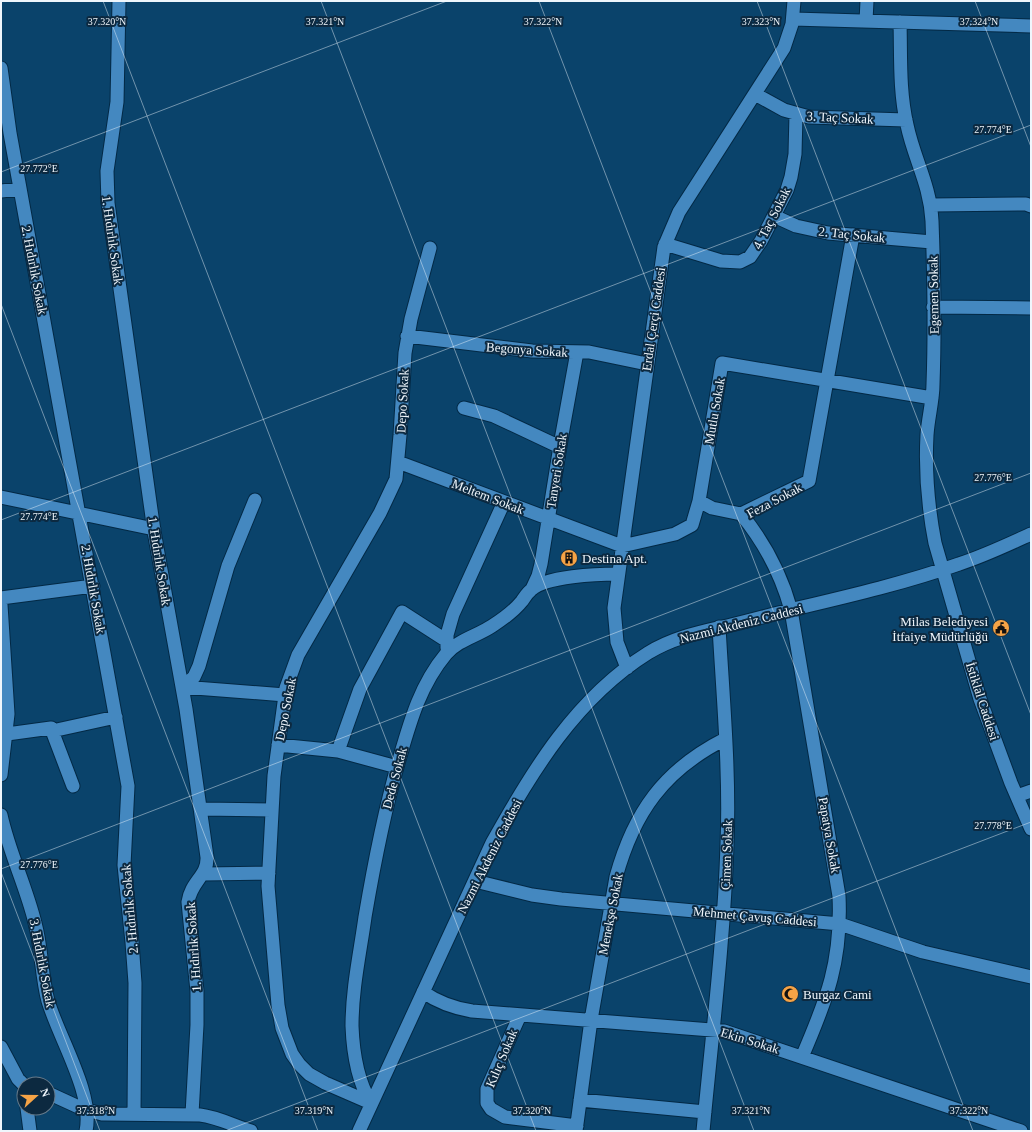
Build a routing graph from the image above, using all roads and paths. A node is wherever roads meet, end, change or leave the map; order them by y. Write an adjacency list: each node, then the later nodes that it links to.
1 (119, 1): 38 (street, 1. Hıdırlık Sokak)
2 (794, 1): 4 (street, Erdal Çerçi Caddesi)
3 (866, 1): 5 (street)
4 (793, 19): 5 (street); 9 (street, Erdal Çerçi Caddesi)
5 (866, 21): 6 (street)
6 (900, 22): 7 (street); 11 (street, Egemen Sokak)
7 (1031, 26)
8 (1, 68): 12 (street, 2. Hıdırlık Sokak)
9 (755, 94): 10 (street, 3. Taç Sokak); 19 (street, Erdal Çerçi Caddesi)
10 (796, 114): 11 (street, 3. Taç Sokak); 16 (street, 4. Taç Sokak)
11 (906, 120): 14 (street, Egemen Sokak)
12 (20, 189): 13 (street); 35 (street, 2. Hıdırlık Sokak)
13 (1, 191)
14 (931, 205): 15 (street); 18 (street, Egemen Sokak)
15 (1031, 206)
16 (774, 216): 17 (street, 2. Taç Sokak); 19 (street, 4. Taç Sokak)
17 (853, 236): 18 (street, 2. Taç Sokak); 26 (street)
18 (932, 242): 21 (street, Egemen Sokak)
19 (665, 244): 25 (street, Erdal Çerçi Caddesi)
20 (430, 248): 23 (street, Depo Sokak)
21 (933, 308): 22 (street); 27 (street, Egemen Sokak)
22 (1031, 308)
23 (407, 336): 24 (street, Begonya Sokak); 30 (street, Depo Sokak)
24 (577, 352): 25 (street, Begonya Sokak); 29 (street, Tanyeri Sokak)
25 (647, 364): 40 (street, Erdal Çerçi Caddesi)
26 (827, 381): 27 (street, Mutlu Sokak); 33 (street, Mutlu Sokak); 36 (street, Feza Sokak)
27 (932, 398): 41 (street, Egemen Sokak)
28 (464, 408): 29 (street)
29 (560, 447): 37 (street, Tanyeri Sokak)
30 (398, 462): 34 (street, Meltem Sokak); 52 (street, Depo Sokak)
31 (1, 497): 35 (street)
32 (255, 500): 51 (street)
33 (699, 501): 36 (street); 40 (street, Mutlu Sokak)
34 (504, 502): 37 (street, Meltem Sokak); 49 (street)
35 (80, 513): 38 (street); 43 (street, 2. Hıdırlık Sokak)
36 (741, 514): 47 (street, Feza Sokak)
37 (548, 518): 40 (street, Meltem Sokak); 44 (street, Tanyeri Sokak)
38 (154, 529): 51 (street, 1. Hıdırlık Sokak)
39 (1031, 534): 41 (street, Nazmi Akdeniz Caddesi)
40 (622, 546): 42 (street, Erdal Çerçi Caddesi)
41 (944, 569): 47 (street, Nazmi Akdeniz Caddesi); 63 (street, İstiklal Caddesi)
42 (618, 574): 44 (street, Dede Sokak); 50 (street, Erdal Çerçi Caddesi)
43 (93, 586): 45 (street); 53 (street, 2. Hıdırlık Sokak)
44 (532, 589): 49 (street, Dede Sokak)
45 (1, 598)
46 (1, 605): 55 (street)
47 (791, 610): 48 (street, Nazmi Akdeniz Caddesi); 73 (street, Papatya Sokak)
48 (719, 627): 50 (street, Nazmi Akdeniz Caddesi); 56 (street, Çimen Sokak)
49 (447, 647): 58 (street); 59 (street, Dede Sokak)
50 (627, 668): 70 (street, Nazmi Akdeniz Caddesi)
51 (182, 687): 52 (street); 64 (street, 1. Hıdırlık Sokak)
52 (285, 695): 57 (street, Depo Sokak)
53 (116, 717): 54 (street); 87 (street, 2. Hıdırlık Sokak)
54 (52, 731): 55 (street); 61 (street)
55 (7, 734): 60 (street)
56 (724, 739): 71 (street, Menekşe Sokak); 72 (street, Çimen Sokak)
57 (278, 745): 58 (street); 65 (street, Depo Sokak)
58 (338, 751): 59 (street)
59 (397, 767): 84 (street, Dede Sokak)
60 (1, 775)
61 (73, 786)
62 (1031, 791): 63 (street)
63 (1017, 796): 67 (street, İstiklal Caddesi)
64 (200, 809): 65 (street); 69 (street, 1. Hıdırlık Sokak)
65 (272, 810): 68 (street, Depo Sokak)
66 (1, 815): 85 (street, 3. Hıdırlık Sokak)
67 (1031, 829)
68 (269, 873): 69 (street); 84 (street, Depo Sokak)
69 (204, 874): 88 (street, 1. Hıdırlık Sokak)
70 (474, 881): 71 (street, Mehmet Çavuş Caddesi); 75 (street, Nazmi Akdeniz Caddesi)
71 (611, 904): 72 (street, Mehmet Çavuş Caddesi); 77 (street, Menekşe Sokak)
72 (723, 914): 73 (street, Mehmet Çavuş Caddesi); 78 (street, Çimen Sokak)
73 (840, 924): 74 (street, Mehmet Çavuş Caddesi); 80 (street, Papatya Sokak)
74 (1031, 977)
75 (423, 992): 76 (street, Ekin Sokak); 84 (street, Nazmi Akdeniz Caddesi)
76 (520, 1015): 77 (street, Ekin Sokak); 90 (street, Kılıç Sokak)
77 (591, 1020): 78 (street, Ekin Sokak); 83 (street, Menekşe Sokak)
78 (713, 1029): 80 (street, Ekin Sokak); 86 (street, Çimen Sokak)
79 (1, 1047): 81 (street)
80 (802, 1057): 96 (street, Ekin Sokak)
81 (16, 1076)
82 (56, 1097): 85 (street)
83 (580, 1100): 86 (street); 90 (street, Menekşe Sokak)
84 (372, 1104): 94 (street, Nazmi Akdeniz Caddesi)
85 (86, 1110): 87 (street); 92 (street, 3. Hıdırlık Sokak)
86 (705, 1112): 95 (street, Çimen Sokak)
87 (134, 1114): 88 (street)
88 (192, 1114): 93 (street)
89 (28, 1116): 91 (street)
90 (576, 1129)
91 (30, 1131)
92 (86, 1131)
93 (251, 1131)
94 (359, 1131)
95 (703, 1131)
96 (1021, 1131)

